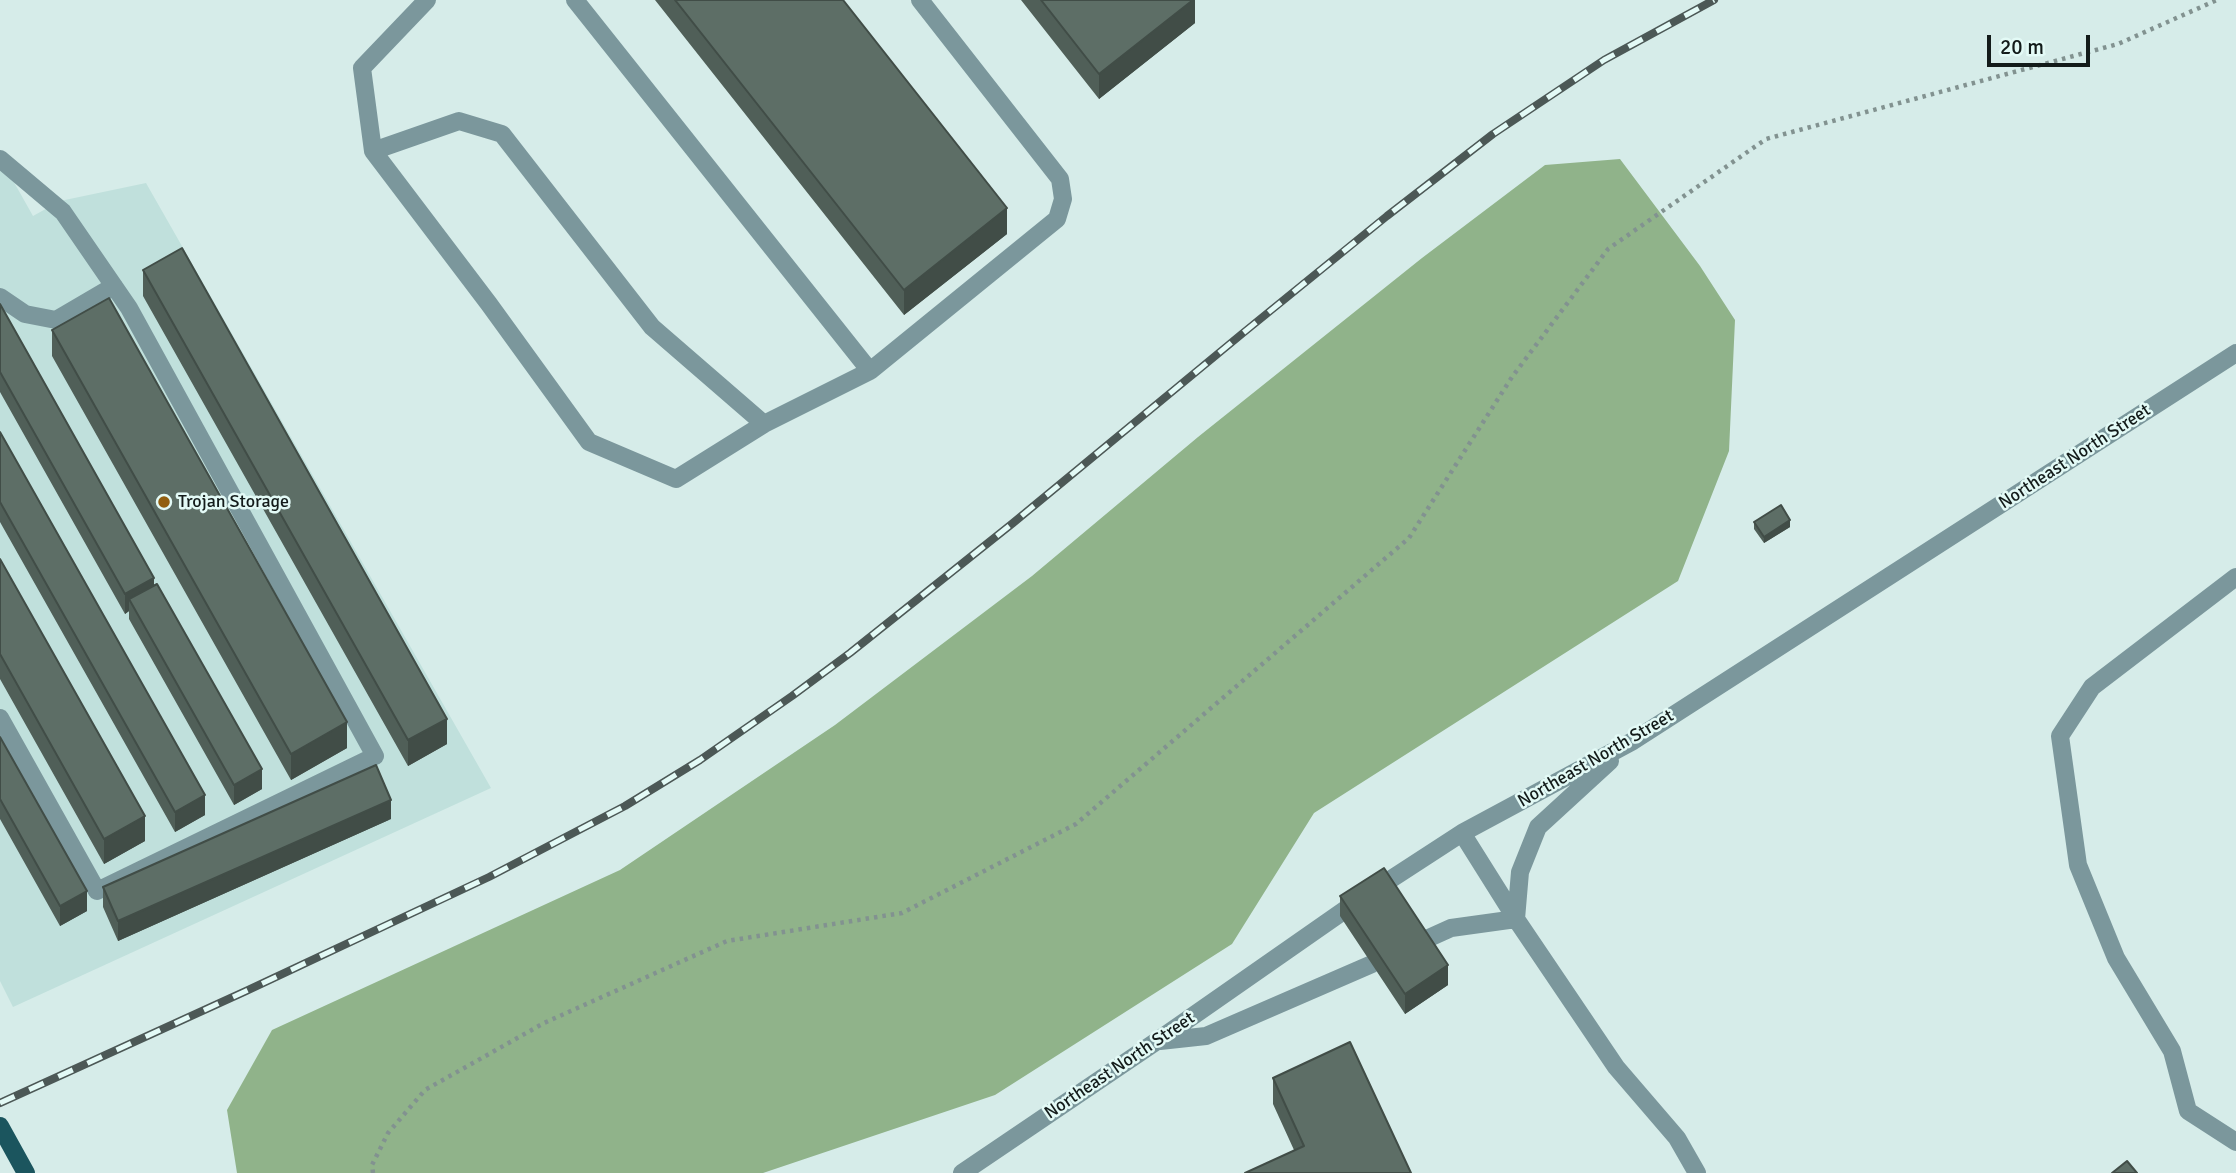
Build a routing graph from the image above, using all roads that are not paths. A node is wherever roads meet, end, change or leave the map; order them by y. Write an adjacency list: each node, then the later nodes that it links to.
1 (427, 0): 4 (street)
2 (575, 0): 9 (street)
3 (920, 0): 9 (street)
4 (373, 151): 10 (street); 10 (street)
5 (0, 159): 6 (street)
6 (114, 286): 7 (street); 12 (street)
7 (0, 296)
8 (2236, 354): 13 (street, Northeast North Street)
9 (870, 371): 10 (street)
10 (764, 424)
11 (2236, 577): 20 (street)
12 (0, 718)
13 (1633, 741): 14 (street, Northeast North Street); 15 (street)
14 (1462, 833): 15 (street); 18 (street, Northeast North Street)
15 (1516, 919): 16 (street); 23 (street)
16 (1420, 943)
17 (1372, 964): 18 (street)
18 (1157, 1041): 22 (street, Northeast North Street)
19 (0, 1126): 21 (main road)
20 (2236, 1142)
21 (26, 1173)
22 (962, 1173)
23 (1697, 1173)

